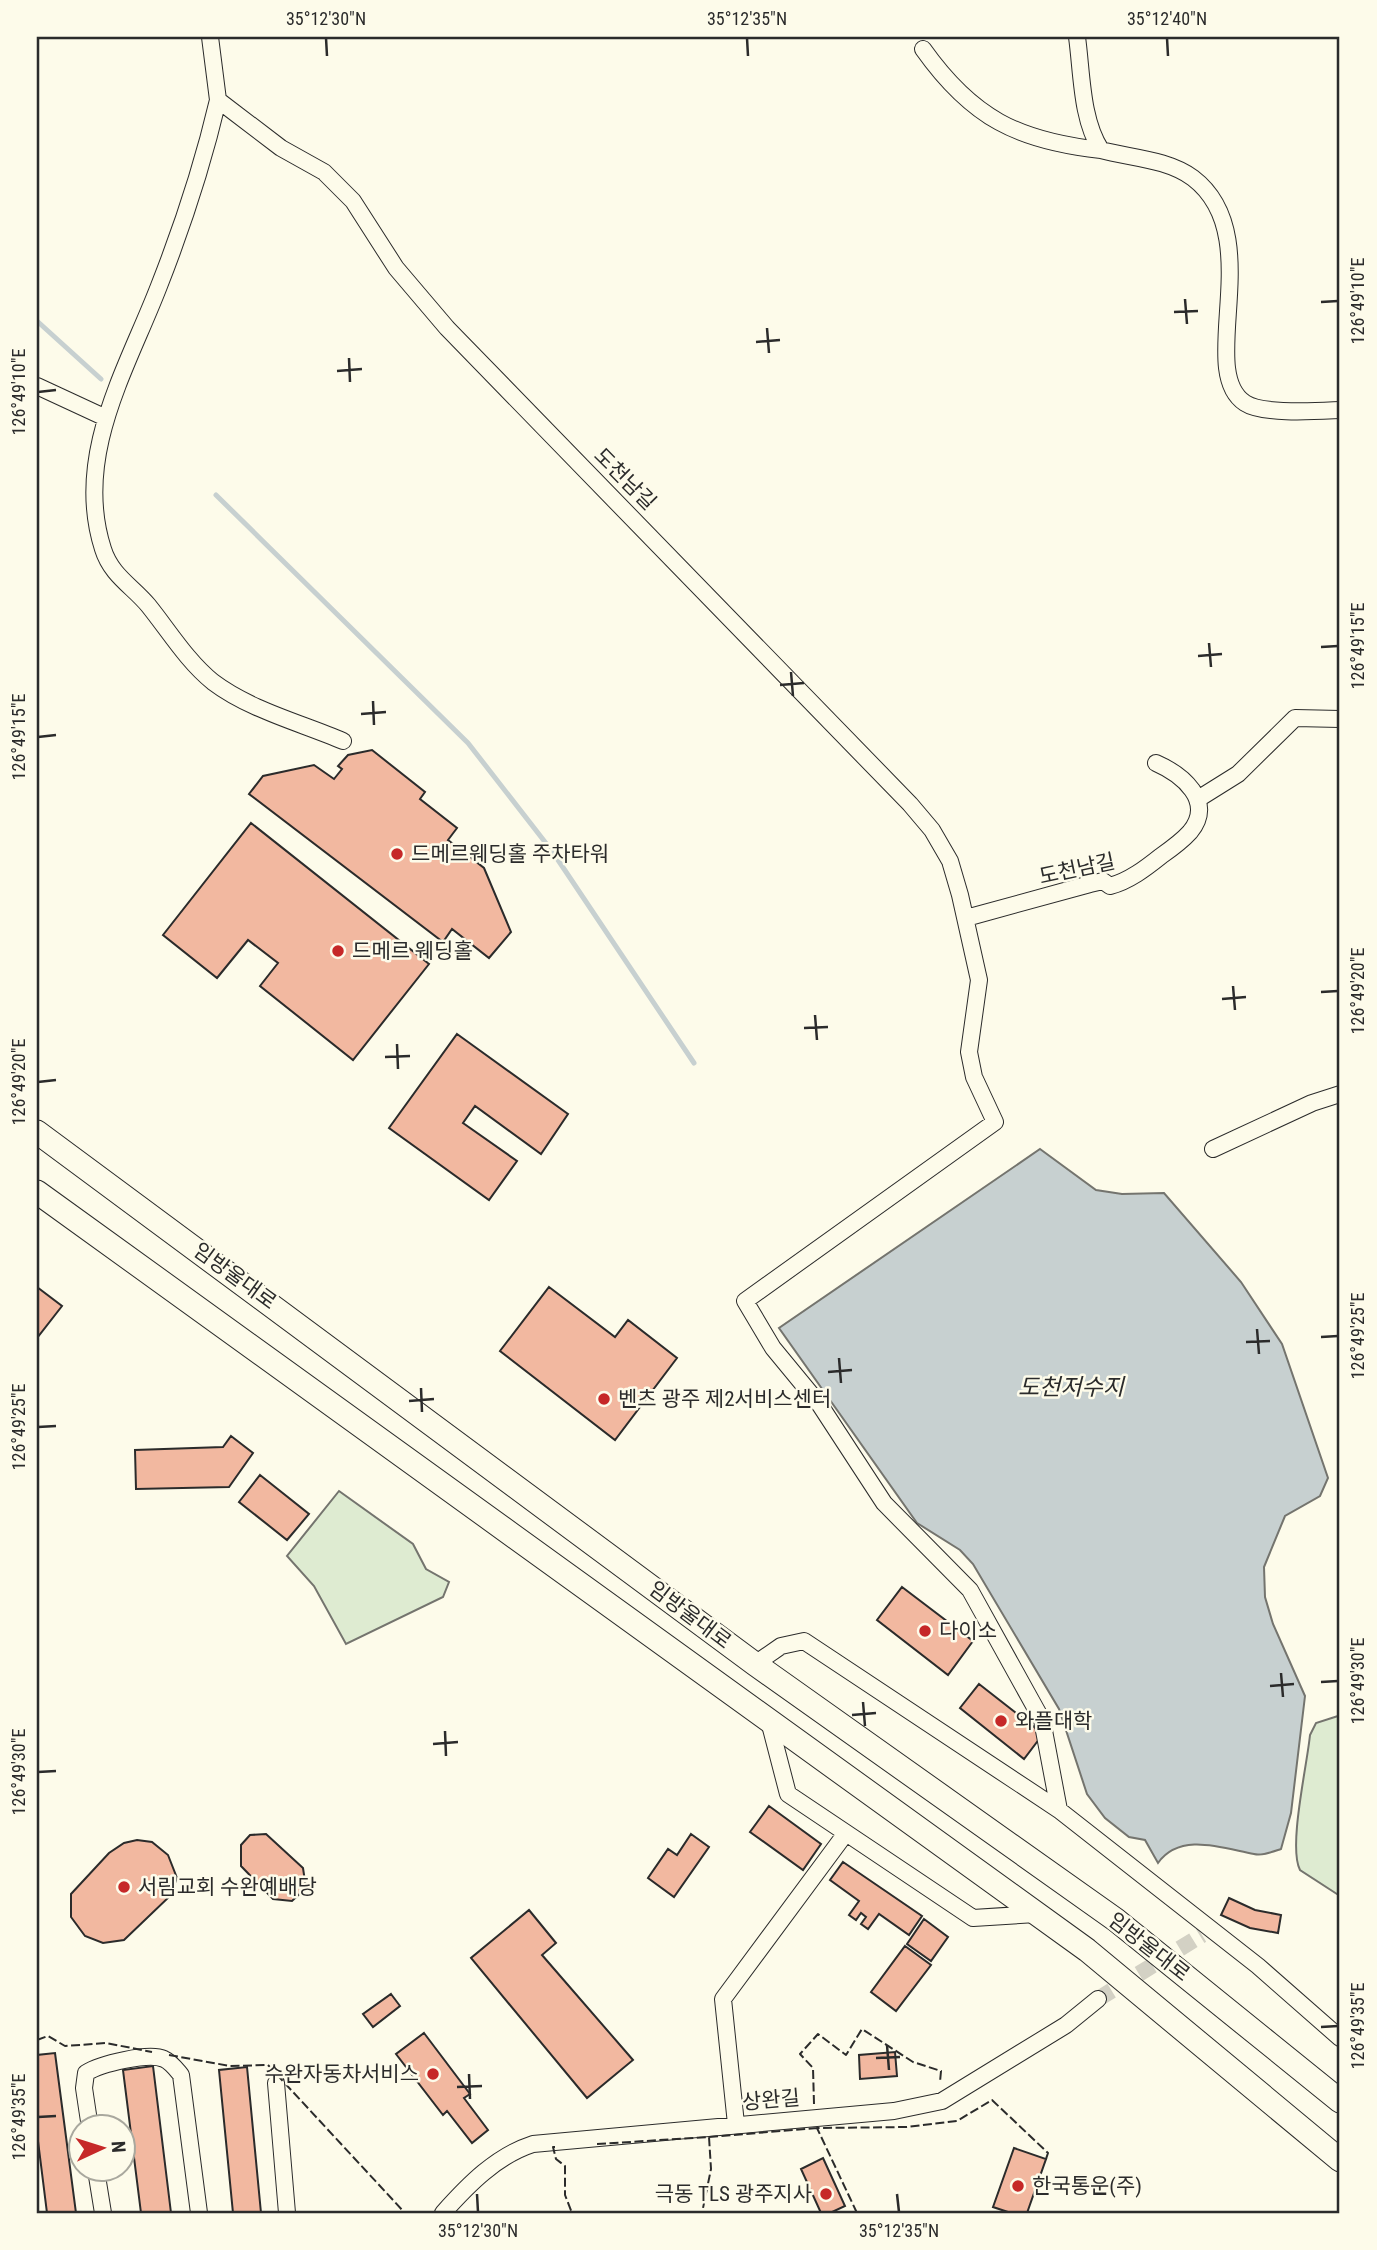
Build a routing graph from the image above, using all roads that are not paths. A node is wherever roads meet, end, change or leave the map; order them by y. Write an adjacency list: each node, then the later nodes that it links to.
1 (210, 37): 4 (street)
2 (1077, 37): 5 (street)
3 (923, 49): 5 (street)
4 (218, 100): 8 (street); 13 (street, 도천남길)
5 (1101, 150): 7 (street)
6 (37, 386): 8 (street)
7 (1340, 410)
8 (106, 418): 10 (street)
9 (1340, 719): 12 (street)
10 (343, 741)
11 (1156, 763): 12 (street)
12 (1198, 799): 13 (street, 도천남길)
13 (966, 918): 20 (street, 도천남길)
14 (1340, 1094): 16 (street)
15 (37, 1132): 18 (main road, 임방울대로)
16 (1213, 1149)
17 (37, 1192): 19 (main road, 임방울대로)
18 (755, 1664): 20 (street); 26 (main road, 임방울대로)
19 (769, 1721): 21 (street); 22 (main road, 임방울대로)
20 (1059, 1810): 24 (street)
21 (846, 1833): 22 (street); 28 (street)
22 (1036, 1914): 29 (main road, 임방울대로)
23 (1098, 1999): 28 (street, 상완길)
24 (1340, 2038)
25 (276, 2083): 33 (street)
26 (1340, 2101)
27 (88, 2114): 32 (street)
28 (736, 2124): 34 (street, 상완길)
29 (1340, 2160)
30 (98, 2184): 31 (street)
31 (103, 2213)
32 (199, 2213)
33 (286, 2213)
34 (443, 2213)

